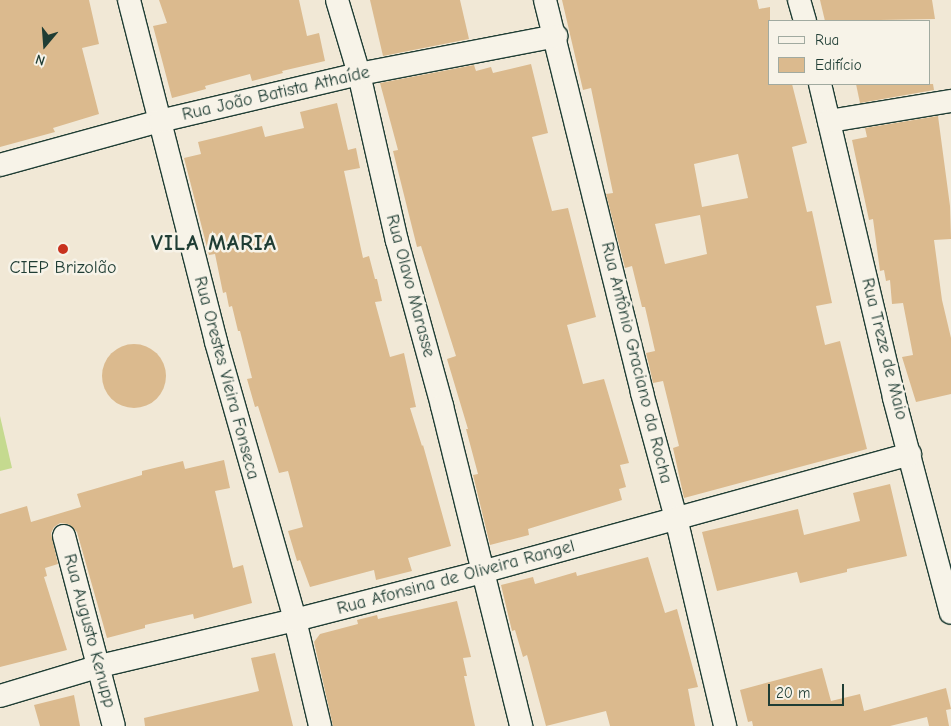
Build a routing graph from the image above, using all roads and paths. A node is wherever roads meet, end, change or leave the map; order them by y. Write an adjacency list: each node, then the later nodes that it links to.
1 (129, 0): 10 (street, Rua Orestes Vieira Fonseca)
2 (337, 0): 7 (street, Rua Olavo Marasse)
3 (546, 0): 6 (street, Rua Antônio Graciano da Rocha)
4 (799, 0): 5 (street)
5 (805, 20)
6 (556, 36): 7 (street, Rua João Batista Athaíde); 14 (street, Rua Antônio Graciano da Rocha)
7 (359, 74): 10 (street, Rua João Batista Athaíde); 16 (street, Rua Olavo Marasse)
8 (820, 85): 11 (street, Rua Treze de Maio)
9 (951, 101): 11 (street)
10 (160, 121): 12 (street, Rua João Batista Athaíde); 18 (street, Rua Orestes Vieira Fonseca)
11 (829, 121): 13 (street, Rua Treze de Maio)
12 (0, 165)
13 (910, 454): 14 (street, Rua Afonsina de Oliveira Rangel); 17 (street, Rua Treze de Maio)
14 (676, 518): 16 (street, Rua Afonsina de Oliveira Rangel); 24 (street, Rua Antônio Graciano da Rocha)
15 (64, 536): 19 (street, Rua Augusto Kenupp)
16 (482, 572): 18 (street, Rua Afonsina de Oliveira Rangel); 23 (street, Rua Olavo Marasse)
17 (951, 613)
18 (295, 620): 19 (street, Rua Afonsina de Oliveira Rangel); 22 (street, Rua Orestes Vieira Fonseca)
19 (100, 666): 20 (street, Rua Afonsina de Oliveira Rangel); 21 (street, Rua Augusto Kenupp)
20 (0, 696)
21 (114, 726)
22 (320, 726)
23 (521, 726)
24 (725, 726)

